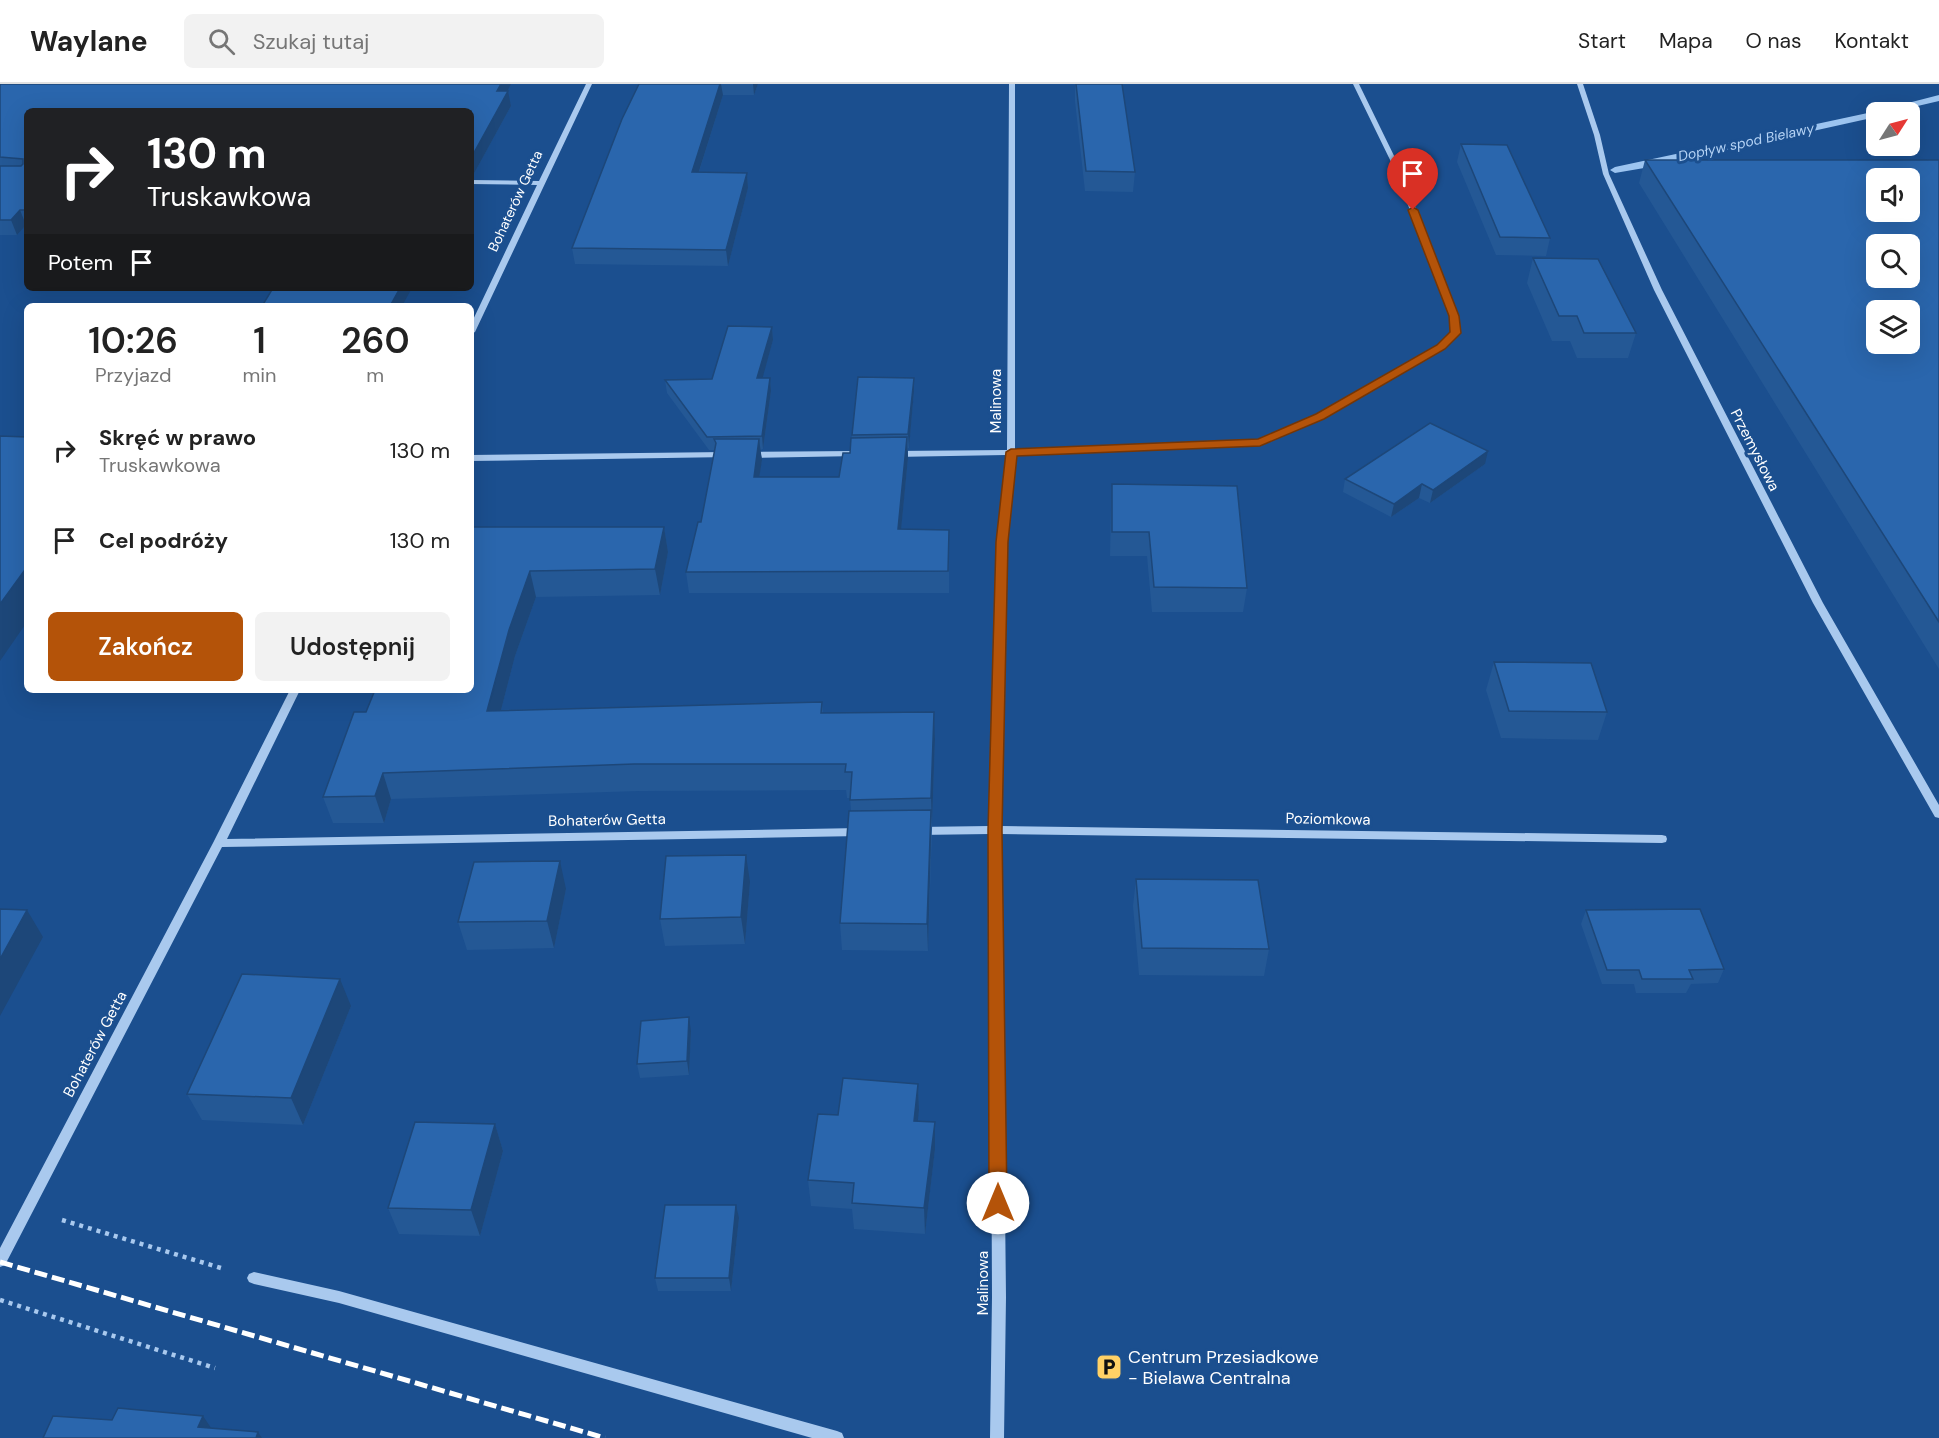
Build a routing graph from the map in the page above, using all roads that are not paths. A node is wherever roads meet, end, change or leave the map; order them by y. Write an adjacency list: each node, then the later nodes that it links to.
1 (589, 84): 6 (street, Bohaterów Getta)
2 (1012, 84): 8 (street, Malinowa)
3 (1356, 84): 8 (street)
4 (1580, 84): 13 (street, Przemysłowa)
5 (474, 183): 6 (street)
6 (541, 183): 7 (street, Bohaterów Getta)
7 (474, 326)
8 (1011, 452): 10 (street); 14 (street, Malinowa)
9 (869, 454): 11 (street)
10 (880, 454)
11 (474, 458)
12 (294, 693): 18 (street, Bohaterów Getta)
13 (1939, 814)
14 (995, 830): 15 (street); 17 (street, Poziomkowa); 22 (street, Malinowa)
15 (911, 831)
16 (876, 832): 18 (street, Bohaterów Getta)
17 (1662, 839)
18 (219, 843): 19 (street, Bohaterów Getta)
19 (0, 1261)
20 (254, 1278): 21 (street)
21 (837, 1438)
22 (997, 1438)

